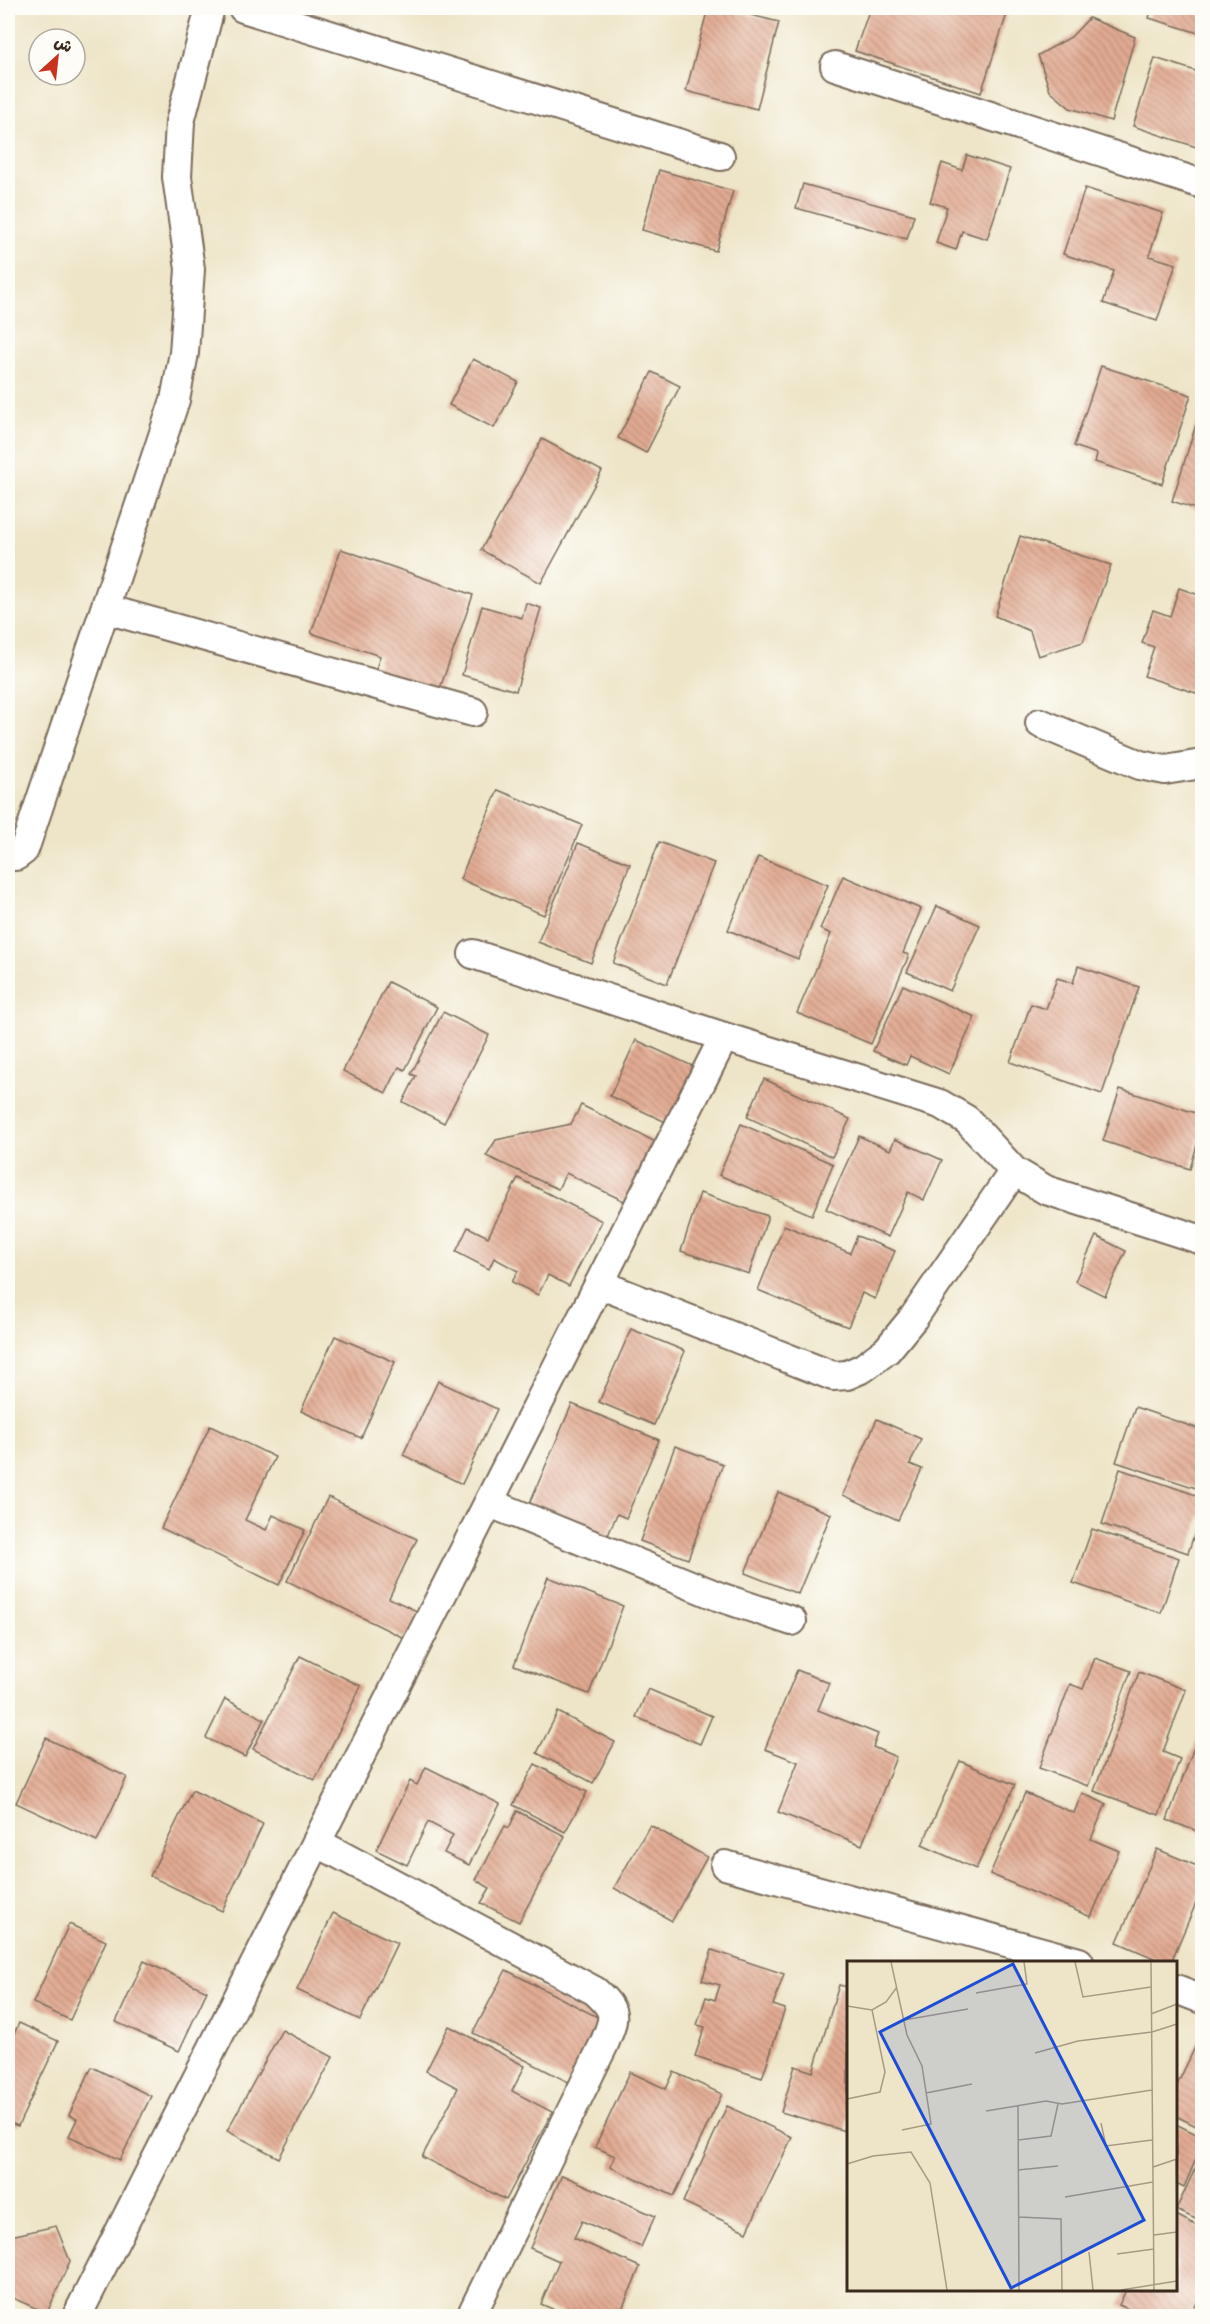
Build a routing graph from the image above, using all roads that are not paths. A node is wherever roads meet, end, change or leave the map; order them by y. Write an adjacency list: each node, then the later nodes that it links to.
1 (210, 8): 6 (street)
2 (243, 8): 4 (street)
3 (835, 66): 5 (street)
4 (720, 156)
5 (1203, 184)
6 (106, 609): 7 (street); 10 (street)
7 (473, 712)
8 (1040, 723): 9 (street)
9 (1203, 764)
10 (8, 855)
11 (473, 954): 12 (street)
12 (724, 1037): 13 (street); 15 (street)
13 (1014, 1171): 14 (street); 15 (street)
14 (1203, 1240)
15 (599, 1284): 16 (street)
16 (490, 1503): 17 (street); 18 (street)
17 (792, 1621)
18 (318, 1843): 23 (street); 24 (street)
19 (725, 1865): 20 (street)
20 (1075, 1961)
21 (1177, 1989): 22 (street)
22 (1203, 1999)
23 (77, 2316)
24 (471, 2316)

